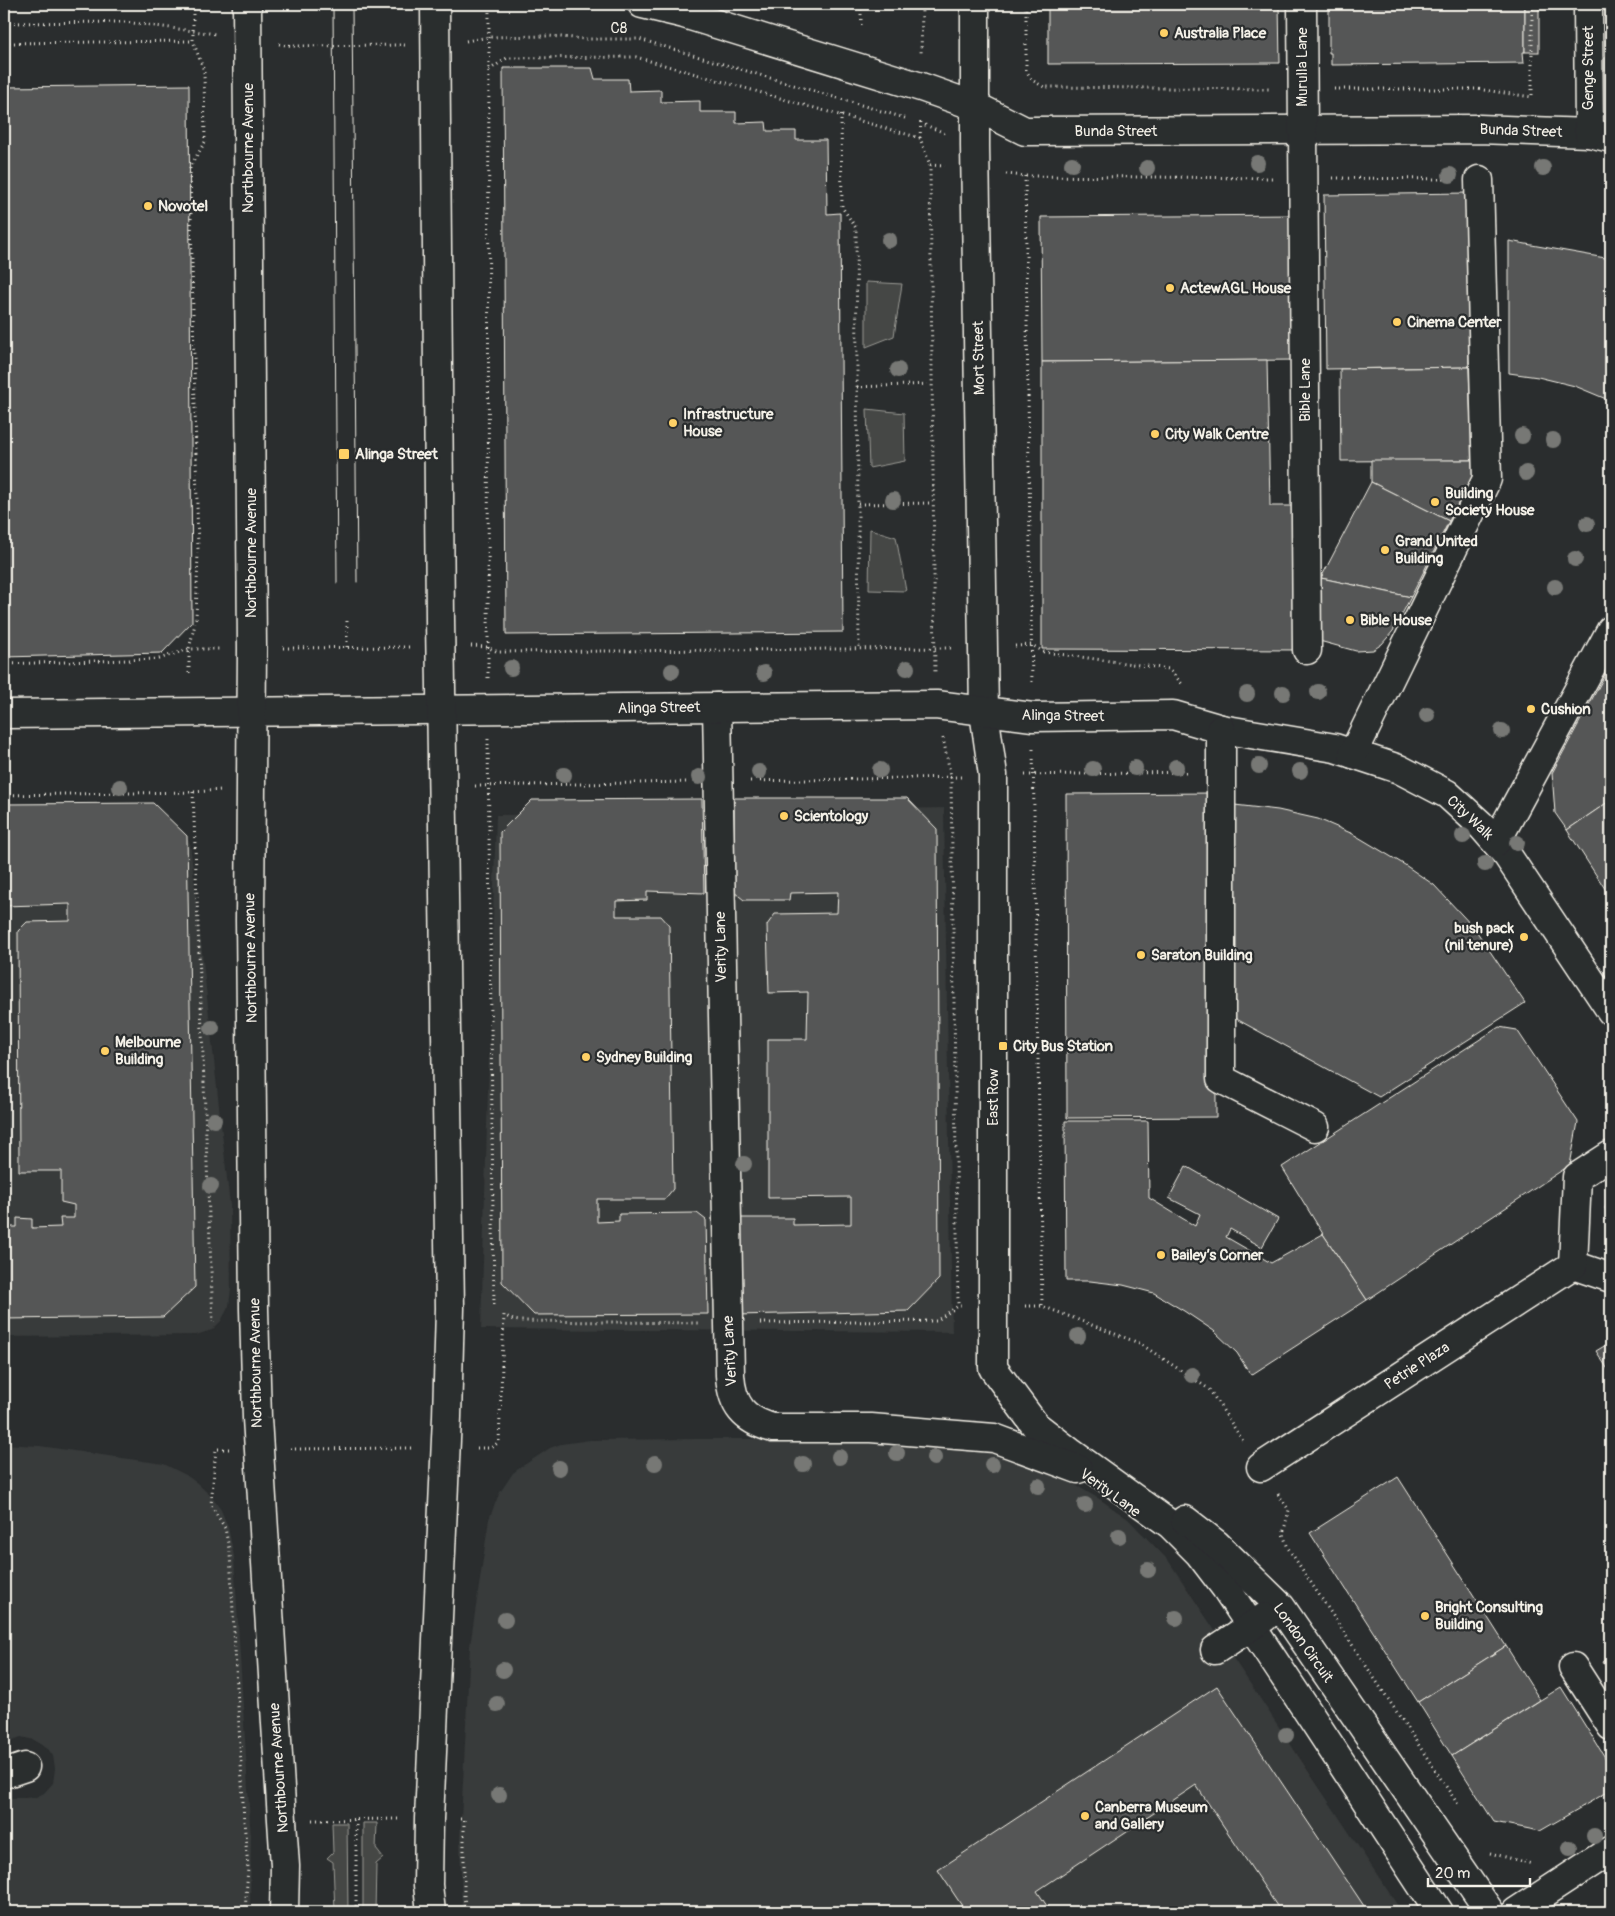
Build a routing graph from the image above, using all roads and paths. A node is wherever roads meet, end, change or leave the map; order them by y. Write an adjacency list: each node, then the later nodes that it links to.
1 (193, 4): 15 (path)
2 (247, 4): 17 (main road, Northbourne Avenue)
3 (435, 4): 20 (main road)
4 (489, 4): 16 (path)
5 (642, 4): 23 (main road, Bunda Street)
6 (861, 4): 14 (path)
7 (916, 4): 12 (path)
8 (975, 4): 23 (main road, Mort Street)
9 (1302, 4): 25 (main road, Murulla Lane)
10 (1532, 4): 22 (path)
11 (1588, 4): 26 (main road, Genge Street)
12 (922, 9)
13 (4, 22): 15 (path)
14 (861, 26)
15 (193, 30): 18 (path)
16 (489, 37): 20 (path, C8); 21 (path); 27 (path, C8)
17 (248, 39): 20 (path, C8); 56 (main road, Northbourne Avenue)
18 (193, 41): 19 (path); 43 (path)
19 (4, 43)
20 (436, 45): 54 (main road)
21 (489, 70): 24 (path); 42 (path)
22 (1532, 97)
23 (975, 106): 25 (main road, Bunda Street); 27 (main road, Mort Street)
24 (841, 115): 30 (path); 31 (path)
25 (1302, 130): 26 (main road, Bunda Street); 28 (main road, Bible Lane)
26 (1600, 135)
27 (975, 146): 40 (main road, Mort Street)
28 (1303, 178): 29 (path); 36 (path); 47 (main road, Bible Lane)
29 (1479, 180): 60 (main road)
30 (932, 384): 31 (path); 32 (path)
31 (857, 387): 33 (path)
32 (933, 503): 33 (path); 45 (path)
33 (858, 504): 46 (path)
34 (347, 618): 38 (path)
35 (1611, 630): 70 (main road)
36 (1032, 645): 40 (path); 51 (path); 58 (path)
37 (474, 646): 42 (path)
38 (347, 647): 39 (path); 41 (path)
39 (414, 647)
40 (984, 647): 45 (path); 55 (main road, Mort Street)
41 (278, 648)
42 (487, 648): 46 (path); 49 (path)
43 (189, 649): 44 (path); 48 (path); 50 (path)
44 (220, 649)
45 (934, 649): 46 (path); 52 (path)
46 (859, 650)
47 (1307, 650)
48 (4, 664)
49 (487, 669)
50 (189, 673)
51 (1188, 691)
52 (936, 705): 53 (main road, Alinga Street); 55 (main road, Alinga Street); 76 (path)
53 (717, 707): 54 (main road, Alinga Street); 81 (main road, Verity Lane)
54 (442, 710): 56 (main road, Alinga Street); 84 (main road)
55 (984, 712): 58 (main road, Alinga Street); 63 (main road, East Row)
56 (250, 713): 57 (main road, Alinga Street); 85 (main road, Northbourne Avenue)
57 (4, 714)
58 (1033, 717): 59 (main road, Alinga Street); 64 (path)
59 (1221, 729): 60 (main road, City Walk); 72 (main road)
60 (1353, 754): 70 (main road, City Walk)
61 (488, 761): 66 (path)
62 (1187, 772): 64 (path)
63 (993, 775): 64 (path); 77 (main road, East Row)
64 (1034, 775): 78 (path)
65 (474, 786): 66 (path)
66 (488, 786): 79 (path)
67 (223, 790): 68 (path)
68 (193, 792): 69 (path); 80 (path)
69 (4, 795)
70 (1496, 842): 71 (main road, City Walk)
71 (1611, 1011)
72 (1314, 1127)
73 (1611, 1155): 74 (main road)
74 (1573, 1265): 75 (main road); 86 (main road, Petrie Plaza)
75 (1611, 1278)
76 (958, 1306): 77 (path); 81 (path)
77 (993, 1306): 78 (path); 82 (main road, East Row)
78 (1042, 1306): 83 (path)
79 (494, 1307)
80 (213, 1322)
81 (728, 1323): 84 (path); 89 (main road, Verity Lane)
82 (993, 1368): 88 (main road, London Circuit); 89 (main road)
83 (1209, 1389)
84 (445, 1448): 85 (path); 102 (main road)
85 (259, 1449): 99 (path); 100 (main road, Northbourne Avenue)
86 (1261, 1468)
87 (1290, 1510): 93 (path)
88 (1281, 1607): 89 (main road); 105 (main road, London Circuit)
89 (1250, 1626): 90 (main road); 104 (main road)
90 (1215, 1650)
91 (1573, 1667): 92 (main road)
92 (1611, 1726)
93 (1464, 1813)
94 (464, 1819): 103 (path)
95 (356, 1820): 101 (path)
96 (1486, 1846): 98 (path)
97 (1611, 1850): 106 (main road)
98 (1533, 1864)
99 (245, 1912)
100 (284, 1912)
101 (356, 1912)
102 (431, 1912)
103 (466, 1912)
104 (1439, 1912)
105 (1490, 1912)
106 (1516, 1912)

